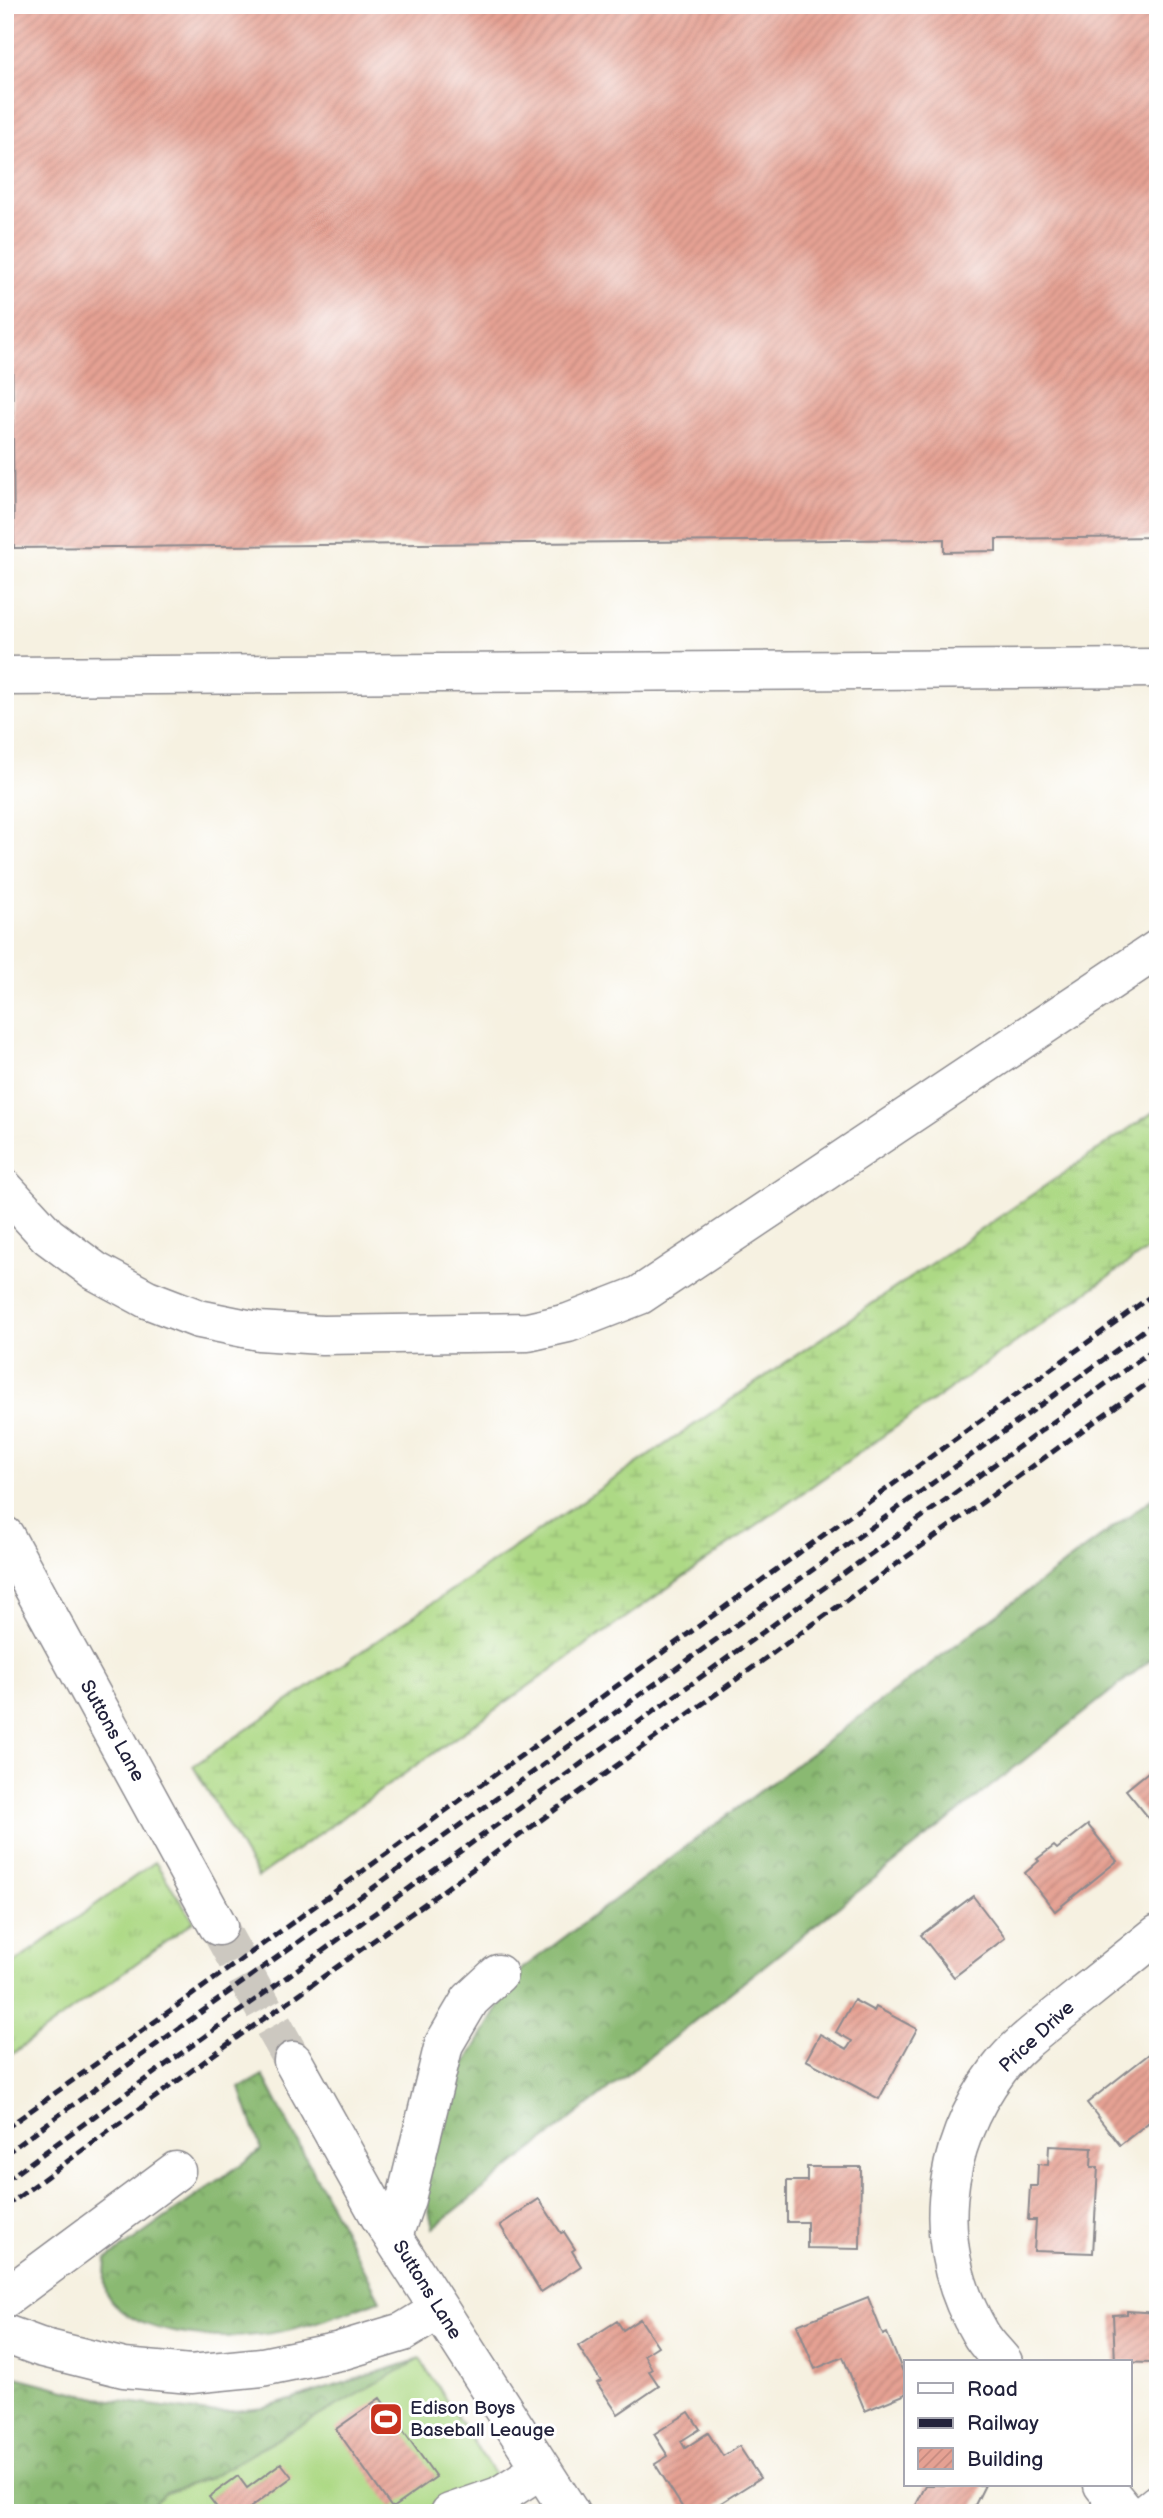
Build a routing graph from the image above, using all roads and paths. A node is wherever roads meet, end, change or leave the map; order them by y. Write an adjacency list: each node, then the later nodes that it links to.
1 (1158, 668): 2 (street)
2 (5, 676)
3 (1158, 948): 4 (street)
4 (5, 1189)
5 (5, 1536): 6 (street, Suttons Lane)
6 (218, 1926)
7 (1158, 1934): 15 (street, Price Drive)
8 (498, 1974): 11 (street)
9 (293, 2061): 11 (street, Suttons Lane)
10 (176, 2171): 12 (street)
11 (393, 2236): 13 (street, Suttons Lane)
12 (5, 2298)
13 (439, 2310): 14 (street); 16 (street, Suttons Lane)
14 (5, 2334)
15 (1001, 2360)
16 (541, 2469): 19 (street); 20 (street, Suttons Lane)
17 (1104, 2486): 21 (street)
18 (1158, 2504): 22 (street)
19 (450, 2513)
20 (570, 2513)
21 (1126, 2513)
22 (1146, 2513)

